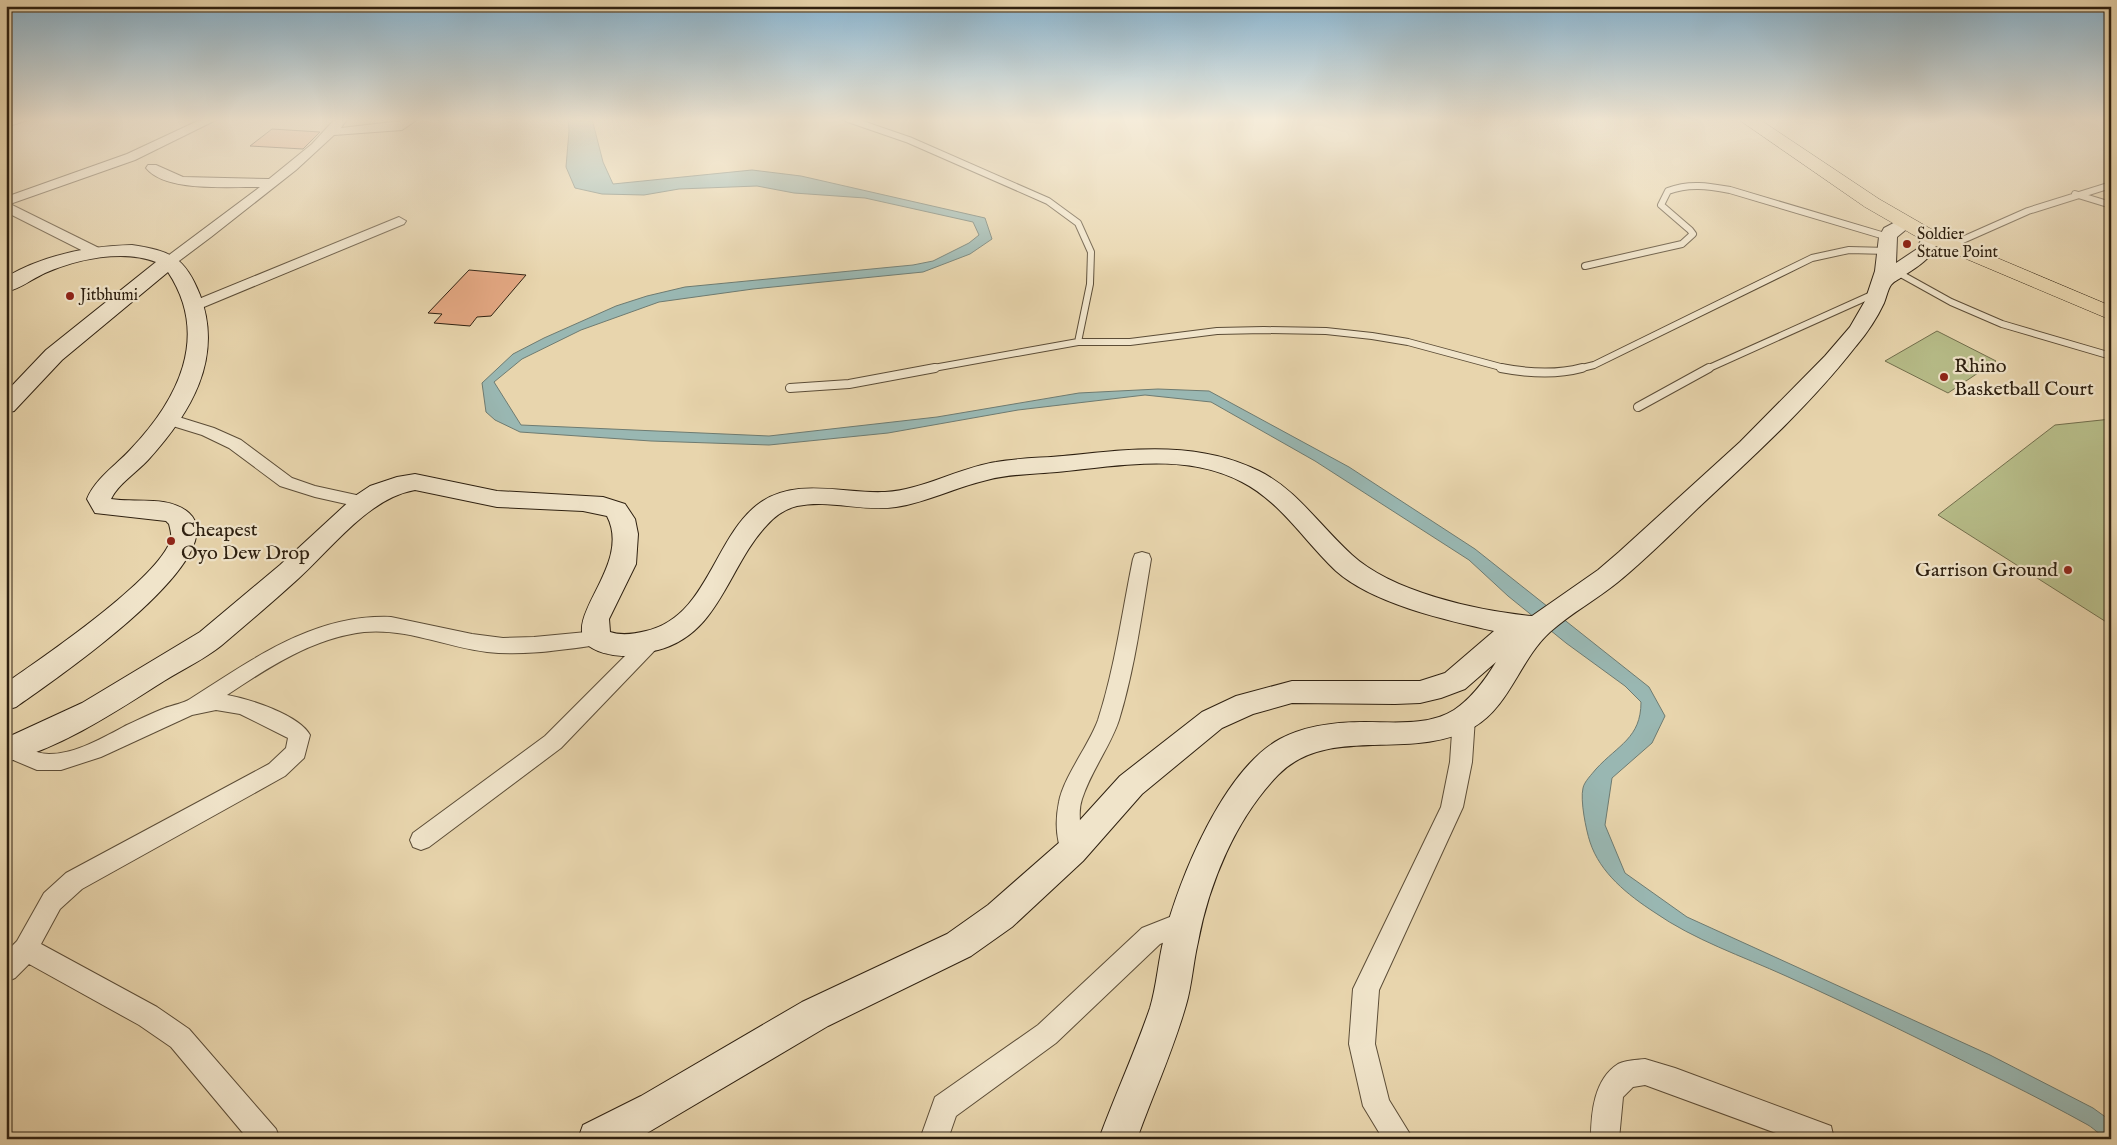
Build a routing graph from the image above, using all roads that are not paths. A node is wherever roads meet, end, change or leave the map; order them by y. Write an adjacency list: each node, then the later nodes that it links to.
1 (87, 172): 9 (street)
2 (160, 172): 6 (street)
3 (285, 172): 6 (street)
4 (984, 172): 24 (lane)
5 (1830, 172): 13 (highway)
6 (272, 183): 18 (street)
7 (2111, 185): 8 (lane)
8 (2075, 194): 10 (lane); 16 (lane)
9 (6, 201)
10 (2111, 206)
11 (6, 208): 17 (street)
12 (399, 221): 22 (street)
13 (1905, 223): 14 (highway); 15 (street)
14 (1931, 237): 16 (highway); 20 (street)
15 (1888, 244): 19 (lane); 20 (street); 24 (lane)
16 (1950, 246): 23 (highway)
17 (98, 253): 18 (street); 21 (street)
18 (170, 261): 22 (street); 27 (street)
19 (1585, 266)
20 (1887, 281): 25 (lane); 28 (lane); 32 (street)
21 (7, 285)
22 (194, 306): 29 (street)
23 (2111, 314)
24 (1078, 342): 26 (lane)
25 (2111, 356)
26 (790, 388)
27 (6, 406)
28 (1638, 407)
29 (169, 419): 30 (street); 35 (street)
30 (364, 502): 33 (street); 38 (street)
31 (1142, 559): 40 (street)
32 (1537, 627): 34 (street); 37 (street); 40 (street)
33 (597, 638): 34 (street); 36 (street)
34 (651, 642): 39 (street)
35 (6, 699)
36 (196, 705): 38 (street); 42 (street)
37 (1464, 718): 41 (street); 49 (street)
38 (8, 750)
39 (421, 840)
40 (1072, 851): 46 (street)
41 (1185, 922): 47 (street); 48 (street)
42 (26, 949): 43 (street); 45 (street)
43 (6, 970)
44 (1821, 1136): 50 (street)
45 (266, 1139)
46 (597, 1139)
47 (934, 1139)
48 (1118, 1139)
49 (1399, 1139)
50 (1605, 1139)

